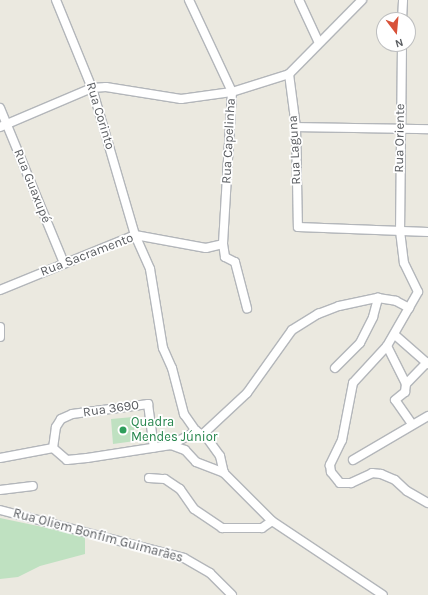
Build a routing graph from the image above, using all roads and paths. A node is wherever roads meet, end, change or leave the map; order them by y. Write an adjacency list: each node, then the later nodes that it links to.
1 (56, 0): 10 (street, Rua Corinto)
2 (189, 0): 11 (street, Rua Capelinha)
3 (299, 0): 7 (street)
4 (362, 0): 7 (street)
5 (403, 0): 6 (street)
6 (402, 12)
7 (319, 43): 9 (street)
8 (402, 52): 15 (street, Rua Oriente)
9 (289, 74): 11 (street); 14 (street, Rua Laguna)
10 (92, 88): 11 (street); 13 (street); 19 (street, Rua Corinto)
11 (232, 92): 20 (street, Rua Capelinha)
12 (0, 108): 13 (street, Rua Guaxupé)
13 (3, 126): 21 (street, Rua Guaxupé)
14 (296, 127): 15 (street); 17 (street, Rua Laguna)
15 (400, 128): 16 (street); 17 (street, Rua Oriente)
16 (428, 129)
17 (400, 231): 18 (street); 25 (street, Rua Oriente)
18 (428, 232)
19 (135, 235): 20 (street, Rua Sacramento); 21 (street, Rua Sacramento); 35 (street, Rua Corinto)
20 (223, 244): 24 (street)
21 (64, 263): 22 (street, Rua Sacramento)
22 (0, 290)
23 (378, 298): 25 (street); 31 (street); 35 (street)
24 (247, 308)
25 (409, 308): 27 (street)
26 (0, 327): 28 (street)
27 (395, 335): 29 (street); 30 (street)
28 (0, 338)
29 (388, 346): 32 (street); 45 (street)
30 (427, 363): 32 (street)
31 (335, 368)
32 (406, 384): 34 (street)
33 (428, 416): 34 (street)
34 (412, 424): 40 (street)
35 (199, 433): 36 (street); 41 (street, Rua Corinto)
36 (171, 445): 38 (street); 41 (street)
37 (53, 448): 38 (street); 38 (street, Rua 3690); 39 (street)
38 (154, 448)
39 (0, 458)
40 (353, 460)
41 (224, 473): 47 (street)
42 (149, 478): 47 (street)
43 (33, 486): 44 (street)
44 (0, 490)
45 (428, 502)
46 (0, 510): 48 (street, Rua Oliem Bonfim Guimarães)
47 (272, 521): 49 (street)
48 (232, 595)
49 (383, 595)

